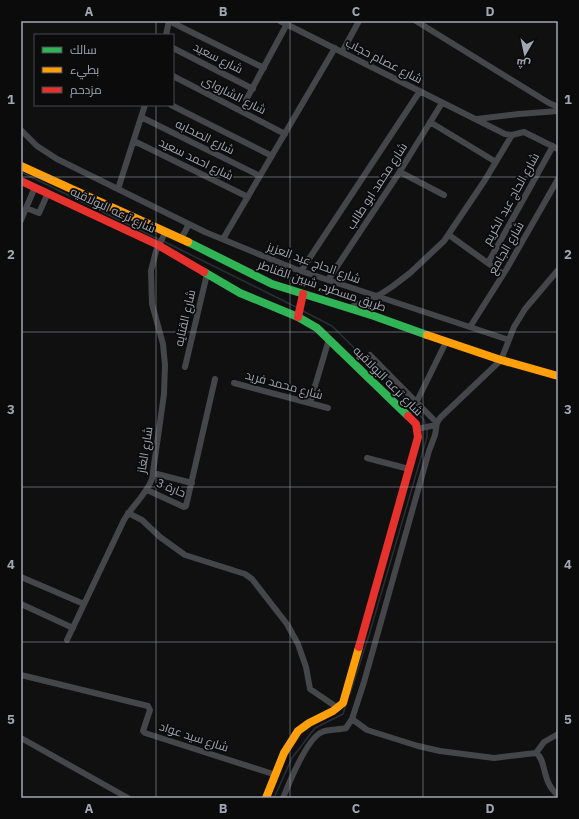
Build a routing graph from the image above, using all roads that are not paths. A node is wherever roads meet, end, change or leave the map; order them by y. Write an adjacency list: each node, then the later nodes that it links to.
1 (169, 21): 6 (street); 10 (street)
2 (280, 21): 5 (street)
3 (359, 21): 9 (street)
4 (416, 21): 18 (street)
5 (287, 24): 7 (street); 10 (street)
6 (166, 34)
7 (335, 48): 9 (street, شارع عصام حجاب); 25 (street, شارع عصام حجاب)
8 (174, 49): 12 (street, شارع سعيد)
9 (342, 52): 13 (street, شارع عصام حجاب)
10 (264, 68): 12 (street)
11 (174, 77): 25 (street, شارع الشارواى)
12 (253, 89): 14 (street)
13 (420, 91): 15 (street, شارع عصام حجاب); 51 (street)
14 (246, 100)
15 (442, 103): 22 (street, شارع عصام حجاب); 23 (street, شارع محمد ابو طالب)
16 (145, 106): 21 (street)
17 (173, 106): 29 (street)
18 (558, 107)
19 (555, 112): 20 (street); 22 (street)
20 (558, 115)
21 (141, 117): 27 (street); 33 (street, شارع الصحابه)
22 (477, 119): 26 (street, شارع عصام حجاب)
23 (430, 122): 30 (street); 32 (street, شارع محمد ابو طالب)
24 (21, 130): 37 (street, شارع الحاج عبد العزيز)
25 (285, 134): 29 (street, شارع عصام حجاب)
26 (512, 135): 28 (street, شارع عصام حجاب); 30 (street)
27 (134, 141): 37 (street); 40 (street, شارع احمد سعيد)
28 (556, 147): 49 (street, شارع الحاج عبد الكريم)
29 (272, 156): 33 (street, شارع عصام حجاب)
30 (496, 162): 45 (street)
31 (21, 166): 44 (street, طريق مسطرد, شبين القناطر)
32 (400, 172): 39 (street); 54 (street, شارع محمد ابو طالب)
33 (260, 176): 40 (street, شارع عصام حجاب)
34 (558, 179): 53 (street, شارع الجامع)
35 (21, 181): 36 (street, شارع ترعه البولاقيه)
36 (35, 187): 38 (street, شارع ترعه البولاقيه); 41 (street)
37 (118, 189): 43 (street, شارع الحاج عبد العزيز)
38 (48, 193): 41 (street); 48 (street, شارع ترعه البولاقيه)
39 (444, 195)
40 (248, 197): 47 (street, شارع عصام حجاب)
41 (26, 208): 42 (street)
42 (21, 220)
43 (189, 224): 46 (street); 47 (street, شارع الحاج عبد العزيز)
44 (166, 232): 46 (street, طريق مسطرد, شبين القناطر); 48 (street, شارع الغاز)
45 (449, 235): 49 (street); 56 (street)
46 (181, 239): 55 (street, طريق مسطرد, شبين القناطر)
47 (223, 240): 51 (street, شارع الحاج عبد العزيز)
48 (158, 245): 52 (street, شارع ترعه البولاقيه); 76 (street, شارع الغاز)
49 (488, 263): 53 (street)
50 (558, 270): 62 (street)
51 (301, 271): 54 (street, شارع الحاج عبد العزيز)
52 (207, 274): 58 (street, شارع ترعه البولاقيه); 65 (street, شارع القنايه)
53 (503, 274): 59 (street, شارع الجامع)
54 (328, 280): 56 (street, شارع الحاج عبد العزيز)
55 (303, 294): 57 (street, طريق مسطرد, شبين القناطر); 58 (street)
56 (376, 296): 57 (street); 59 (street, شارع الحاج عبد العزيز)
57 (349, 308): 61 (street, طريق مسطرد, شبين القناطر)
58 (298, 316): 60 (street, شارع ترعه البولاقيه)
59 (470, 327): 62 (street, شارع الحاج عبد العزيز)
60 (329, 339): 70 (street); 73 (street, شارع ترعه البولاقيه)
61 (446, 342): 64 (street, طريق مسطرد, شبين القناطر); 69 (street)
62 (508, 342): 64 (street)
63 (370, 355): 69 (street)
64 (502, 357): 66 (street, طريق مسطرد, شبين القناطر); 72 (street, شارع ترعه البولاقيه)
65 (185, 367)
66 (558, 376)
67 (216, 379): 77 (street)
68 (234, 383): 70 (street, شارع محمد فريد)
69 (417, 401): 72 (street)
70 (310, 403): 71 (street, شارع محمد فريد)
71 (328, 408)
72 (435, 424): 73 (street); 87 (street)
73 (419, 428): 75 (street, شارع ترعه البولاقيه)
74 (367, 458): 75 (street)
75 (409, 469): 86 (street, شارع ترعه البولاقيه)
76 (153, 473): 77 (street); 78 (street, شارع الغاز)
77 (192, 483): 78 (street, حارة 3)
78 (147, 490): 79 (street, شارع الغاز)
79 (128, 513): 82 (street, شارع الغاز); 86 (street)
80 (21, 576): 82 (street)
81 (21, 604): 83 (street)
82 (84, 604): 83 (street, شارع الغاز)
83 (73, 628): 84 (street, شارع الغاز)
84 (68, 640)
85 (21, 675): 91 (street, شارع سيد عواد)
86 (338, 708): 91 (street)
87 (352, 719): 90 (street); 95 (street)
88 (558, 734): 90 (street)
89 (21, 738): 93 (street)
90 (536, 753): 92 (street)
91 (276, 775): 94 (street)
92 (558, 795)
93 (128, 798)
94 (266, 798)
95 (283, 798)

